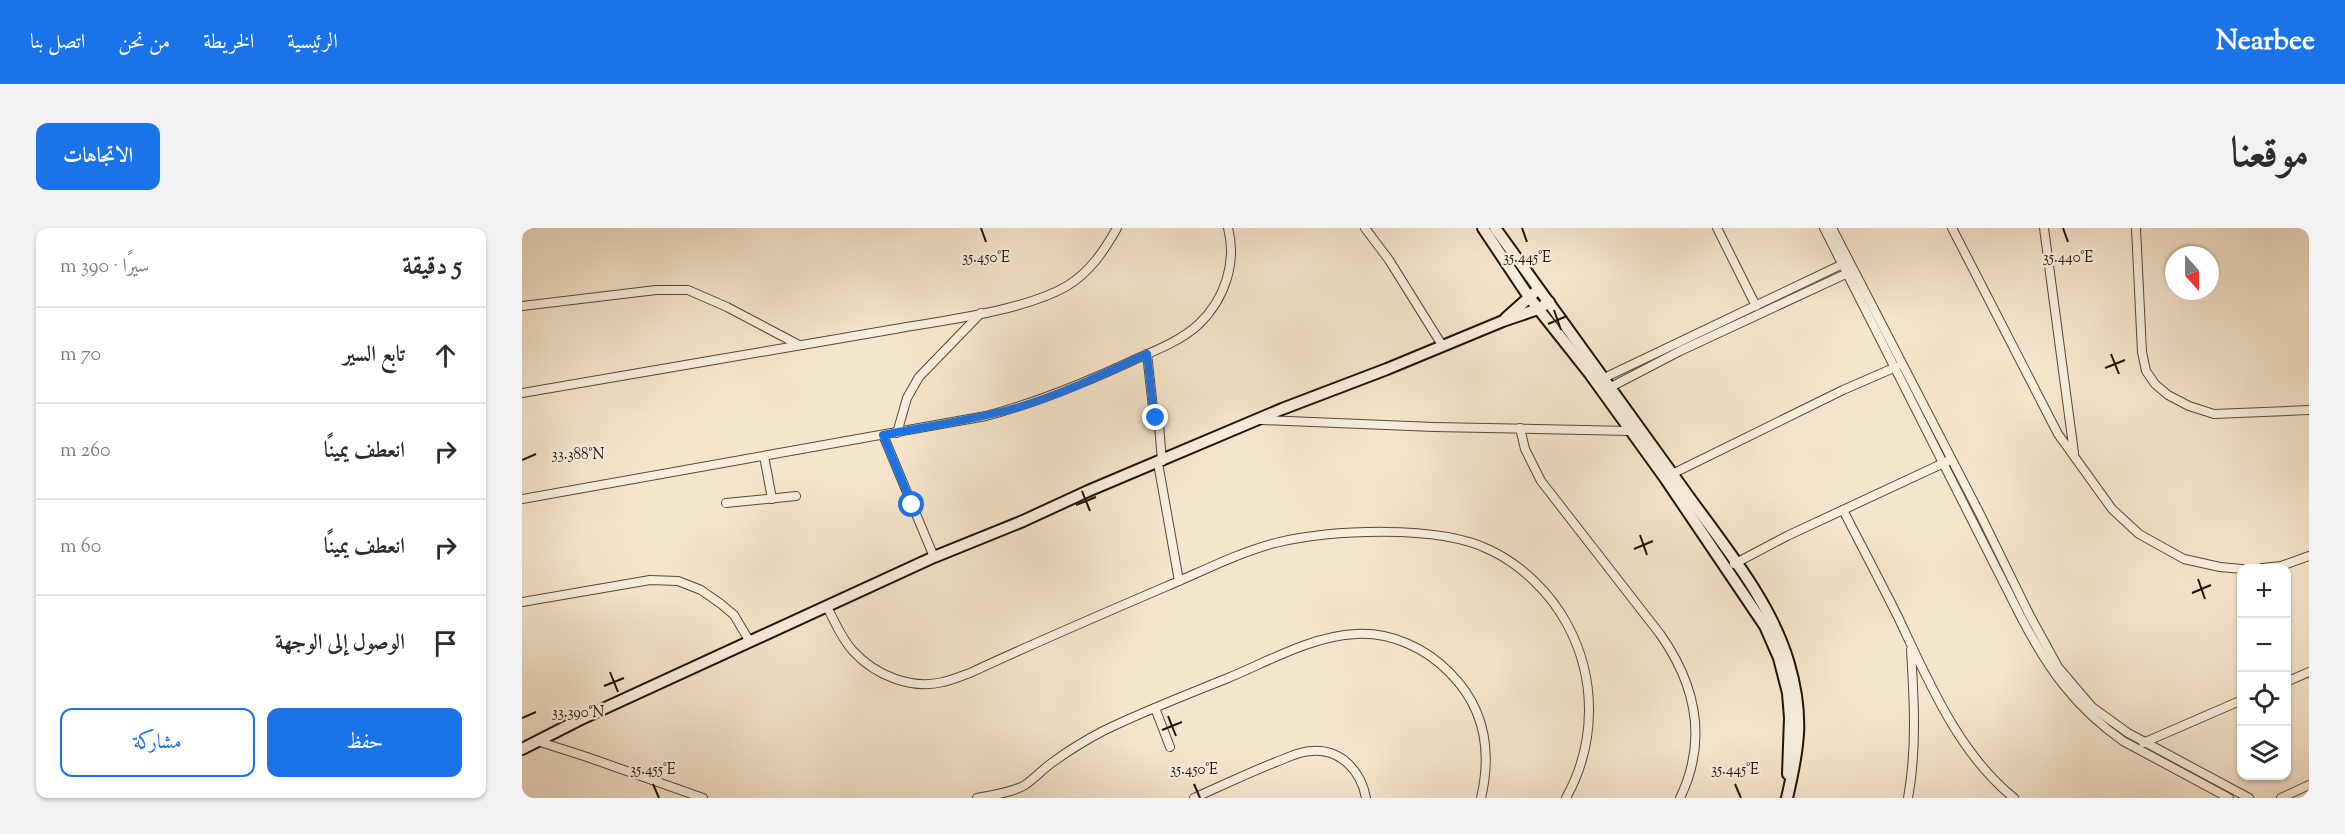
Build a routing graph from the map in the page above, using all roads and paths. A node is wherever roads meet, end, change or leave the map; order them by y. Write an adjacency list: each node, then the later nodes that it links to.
1 (1116, 228): 20 (street)
2 (1228, 228): 25 (street)
3 (1365, 228): 24 (street)
4 (1483, 228): 15 (street)
5 (1495, 228): 14 (street)
6 (1717, 228): 18 (street)
7 (1824, 228): 12 (street)
8 (1832, 228): 12 (street)
9 (1952, 228): 35 (street)
10 (2044, 228): 35 (street)
11 (2136, 228): 29 (street)
12 (1846, 263): 13 (street); 18 (street)
13 (1850, 271): 22 (street); 26 (street); 37 (street)
14 (1539, 288): 15 (street); 16 (street)
15 (1529, 297): 19 (street); 21 (street)
16 (1549, 302): 19 (street); 27 (street)
17 (522, 306): 23 (street)
18 (1756, 306): 22 (street)
19 (1538, 309): 21 (street); 27 (street)
20 (981, 313): 23 (street); 33 (street)
21 (1503, 321): 24 (street)
22 (1730, 323): 27 (street)
23 (799, 345): 28 (street)
24 (1442, 345): 30 (street)
25 (1147, 354): 33 (street); 38 (street)
26 (1896, 367): 37 (street); 39 (street)
27 (1606, 386): 32 (street); 39 (street)
28 (522, 393)
29 (2309, 410)
30 (1256, 420): 31 (street); 38 (street)
31 (1520, 428): 32 (street); 72 (street)
32 (1631, 431): 39 (street)
33 (897, 432): 34 (street)
34 (883, 435): 36 (street); 46 (street)
35 (2074, 454): 49 (street)
36 (764, 456): 41 (street); 42 (street)
37 (1948, 461): 44 (street); 60 (street); 63 (street)
38 (1160, 462): 46 (street); 50 (street)
39 (1668, 476): 48 (street)
40 (796, 496): 42 (street)
41 (522, 499)
42 (772, 499): 43 (street)
43 (726, 503)
44 (1843, 510): 48 (street); 54 (street)
45 (2309, 556): 47 (street)
46 (934, 557): 52 (street)
47 (2287, 564)
48 (1732, 566): 65 (street)
49 (2237, 569)
50 (1179, 581): 52 (street); 71 (street)
51 (522, 602): 53 (street)
52 (827, 607): 53 (street)
53 (750, 642): 59 (street)
54 (1911, 646): 73 (street); 74 (street)
55 (2309, 672): 56 (street)
56 (2291, 680)
57 (2237, 702): 60 (street)
58 (1155, 708): 61 (street); 67 (street); 70 (street)
59 (536, 741): 62 (street); 66 (street)
60 (2144, 742): 63 (street); 76 (street)
61 (1170, 747)
62 (522, 749)
63 (2138, 749): 75 (street)
64 (2309, 785): 77 (street)
65 (1788, 794)
66 (703, 798)
67 (977, 798)
68 (1194, 798): 69 (street)
69 (1366, 798)
70 (1481, 798)
71 (1566, 798)
72 (1680, 798)
73 (1908, 798)
74 (2014, 798)
75 (2229, 798)
76 (2249, 798)
77 (2281, 798)

